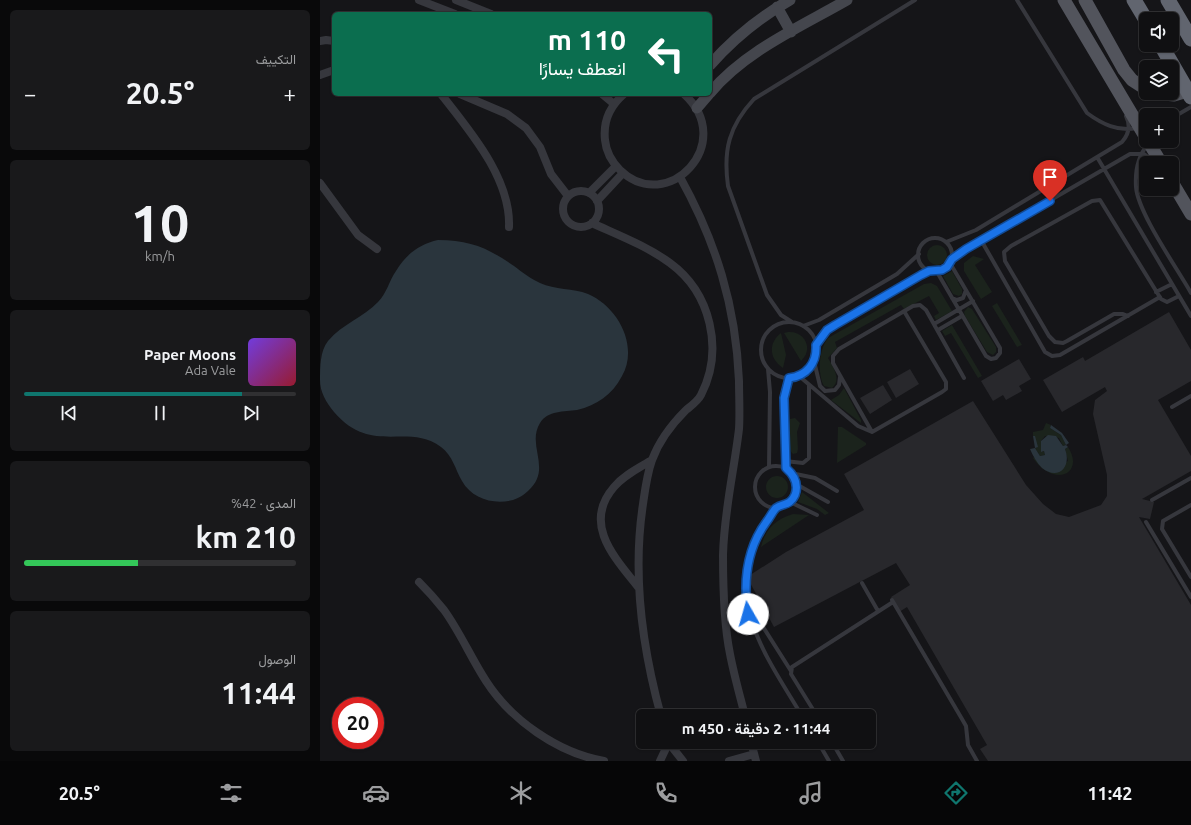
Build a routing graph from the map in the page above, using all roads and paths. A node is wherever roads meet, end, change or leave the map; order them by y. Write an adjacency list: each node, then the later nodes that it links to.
1 (419, 0): 12 (street)
2 (456, 0): 13 (street)
3 (790, 0): 11 (street)
4 (847, 0): 15 (street)
5 (915, 0): 78 (lane)
6 (1017, 0): 42 (lane)
7 (1064, 0): 23 (main road)
8 (1085, 0): 24 (main road)
9 (1134, 0): 14 (highway)
10 (1168, 0): 16 (highway)
11 (777, 7): 15 (street); 20 (street)
12 (450, 12)
13 (486, 12)
14 (1141, 12)
15 (791, 32): 26 (street)
16 (1191, 39)
17 (320, 41): 18 (street)
18 (332, 41)
19 (1165, 52): 34 (highway)
20 (712, 63)
21 (332, 71): 22 (street)
22 (320, 75)
23 (1110, 76): 35 (lane); 41 (main road)
24 (1139, 84)
25 (1191, 90): 27 (main road)
26 (712, 92)
27 (1179, 94)
28 (442, 96): 57 (street)
29 (465, 96): 53 (street)
30 (604, 96): 36 (street)
31 (622, 96): 36 (street)
32 (686, 96): 38 (street)
33 (708, 96): 38 (street)
34 (1191, 97)
35 (1116, 99)
36 (614, 104): 46 (street)
37 (1191, 107): 40 (lane)
38 (697, 108): 49 (street)
39 (1123, 112): 45 (lane)
40 (1179, 114)
41 (1139, 126)
42 (1139, 128)
43 (1144, 148): 68 (lane)
44 (1147, 156): 47 (lane)
45 (1097, 157): 47 (lane); 59 (lane)
46 (616, 166): 48 (street); 51 (street)
47 (1105, 170): 58 (lane); 65 (lane)
48 (623, 173): 49 (street); 54 (street)
49 (680, 177): 117 (street)
50 (321, 187): 60 (street)
51 (589, 193): 53 (street); 54 (street)
52 (1179, 194): 55 (main road)
53 (568, 196): 56 (street)
54 (597, 201): 56 (street)
55 (1191, 214)
56 (592, 223): 93 (street)
57 (509, 227)
58 (981, 240): 62 (lane); 76 (lane)
59 (946, 242): 61 (lane); 62 (lane)
60 (377, 248)
61 (919, 254): 63 (lane); 80 (lane)
62 (951, 261): 64 (lane); 66 (lane)
63 (929, 271): 64 (lane); 82 (lane)
64 (937, 272): 71 (lane)
65 (1172, 284): 67 (lane); 69 (lane)
66 (966, 290): 71 (lane); 72 (lane)
67 (1156, 292): 70 (lane); 76 (lane)
68 (1191, 293)
69 (1179, 296): 70 (lane); 77 (lane)
70 (1160, 297): 76 (lane)
71 (952, 298): 73 (lane)
72 (973, 301): 73 (lane); 75 (lane)
73 (959, 310): 75 (lane); 79 (lane)
74 (904, 311): 79 (lane); 86 (lane); 92 (lane)
75 (962, 316): 81 (lane)
76 (1128, 316)
77 (1191, 316)
78 (792, 322): 80 (lane); 84 (lane)
79 (934, 324): 81 (lane)
80 (803, 326): 82 (lane)
81 (938, 330): 88 (lane)
82 (816, 345): 83 (lane)
83 (814, 362): 85 (lane); 86 (lane)
84 (768, 369): 87 (lane); 95 (lane)
85 (799, 376): 87 (lane); 89 (lane)
86 (840, 376): 92 (lane)
87 (789, 378): 94 (lane)
88 (964, 378)
89 (809, 385): 92 (lane); 94 (lane)
90 (1191, 396): 91 (lane)
91 (1172, 407)
92 (872, 432)
93 (652, 460): 111 (street); 111 (street)
94 (785, 461): 96 (lane)
95 (769, 467): 96 (lane); 105 (lane)
96 (786, 468): 97 (lane)
97 (791, 472): 99 (lane); 100 (lane)
98 (1191, 478): 101 (lane)
99 (796, 484): 102 (lane); 103 (lane)
100 (837, 491)
101 (1152, 500)
102 (790, 502): 105 (lane); 106 (lane)
103 (828, 502)
104 (1191, 505): 108 (lane)
105 (777, 508): 118 (lane)
106 (818, 515)
107 (1146, 522): 112 (lane)
108 (1191, 577)
109 (419, 582): 124 (street)
110 (862, 582): 114 (lane)
111 (638, 587): 116 (street)
112 (1191, 597)
113 (764, 607): 115 (lane)
114 (878, 611): 115 (lane); 132 (lane)
115 (791, 672): 119 (lane)
116 (659, 709)
117 (743, 709)
118 (798, 709)
119 (812, 709)
120 (665, 749): 127 (street)
121 (673, 749): 128 (street)
122 (822, 749): 130 (lane)
123 (836, 749): 131 (lane)
124 (576, 757): 126 (street)
125 (755, 758): 129 (street)
126 (601, 761)
127 (660, 761)
128 (683, 761)
129 (729, 761)
130 (829, 761)
131 (843, 761)
132 (979, 761)

